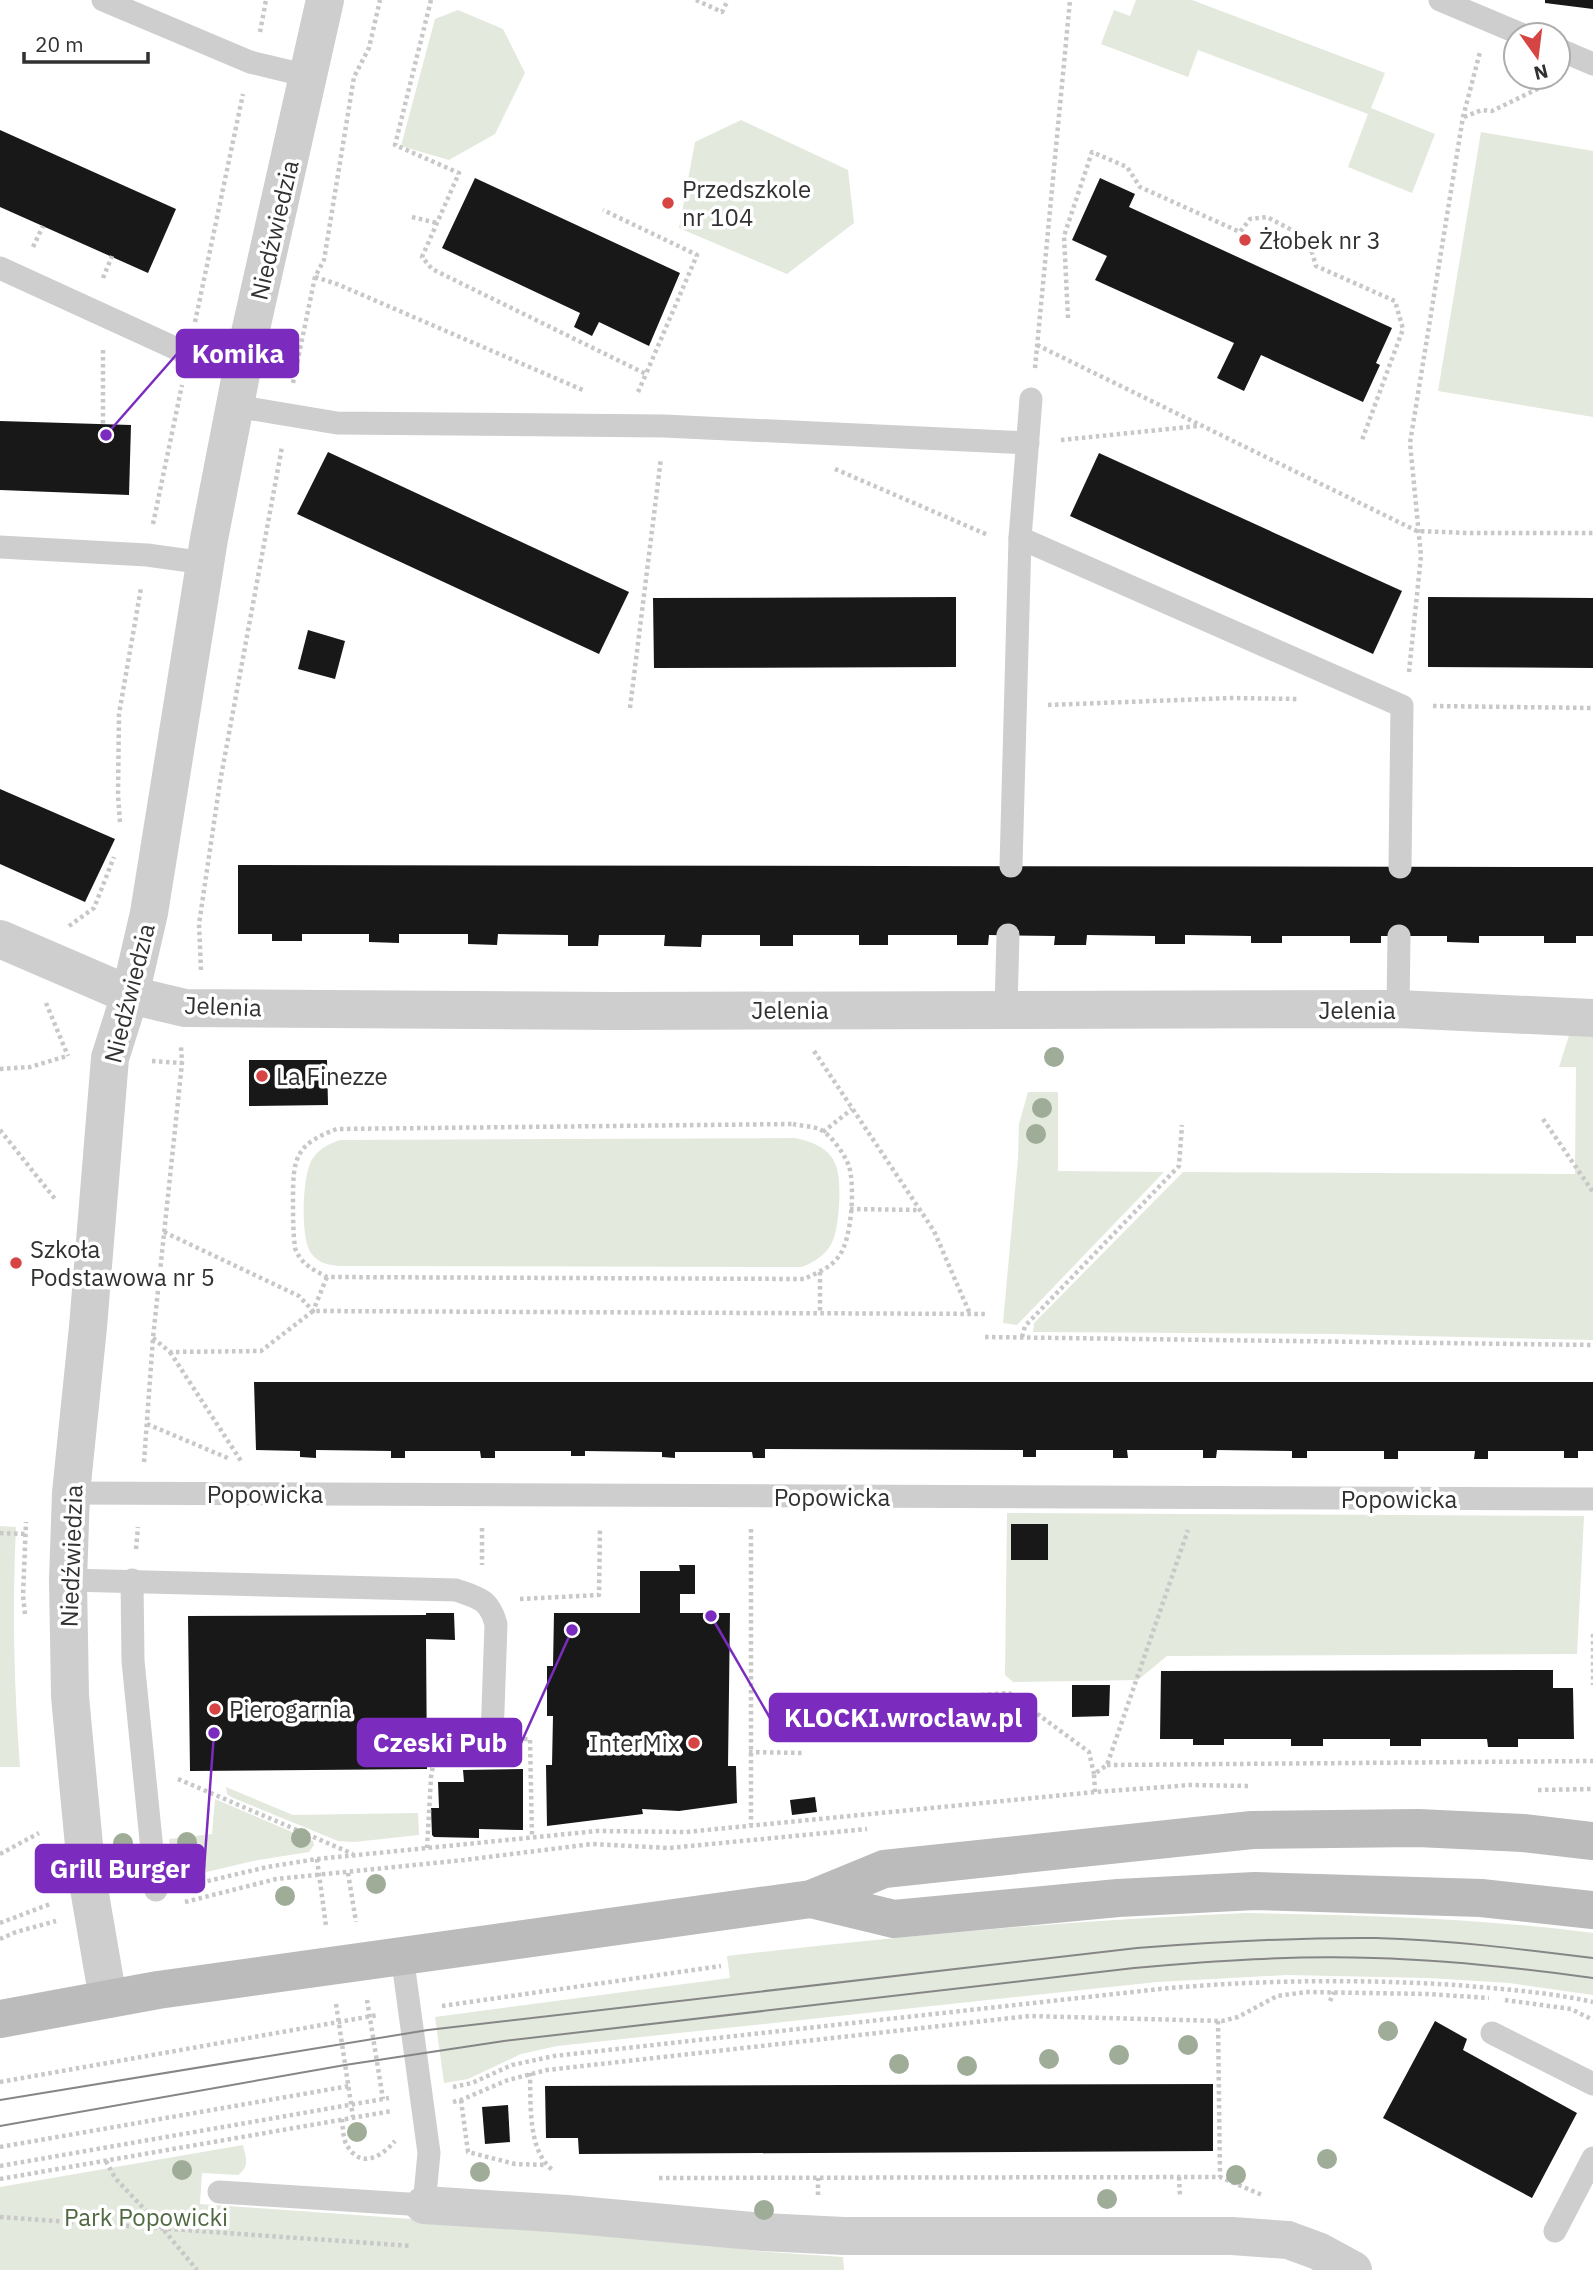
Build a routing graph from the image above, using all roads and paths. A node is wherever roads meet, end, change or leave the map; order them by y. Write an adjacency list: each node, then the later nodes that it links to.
1 (103, 0): 13 (lane)
2 (325, 0): 13 (street, Niedźwiedzia)
3 (380, 0): 19 (path)
4 (430, 0): 17 (path)
5 (696, 0): 6 (path)
6 (728, 0)
7 (1070, 0): 21 (path)
8 (1440, 0): 9 (lane)
9 (1487, 20): 10 (lane); 14 (path)
10 (1502, 26)
11 (1572, 55): 12 (lane)
12 (1592, 63): 14 (path)
13 (308, 76): 22 (street, Niedźwiedzia)
14 (1464, 117): 34 (path)
15 (603, 210): 17 (path)
16 (412, 218): 17 (path)
17 (437, 223)
18 (0, 268): 22 (lane)
19 (315, 277): 24 (path); 27 (path)
20 (1068, 318): 32 (path)
21 (1037, 345): 25 (path); 30 (path)
22 (243, 363): 26 (street, Niedźwiedzia)
23 (103, 386): 28 (path)
24 (592, 394)
25 (1031, 399): 33 (lane)
26 (235, 406): 27 (lane); 38 (street, Niedźwiedzia)
27 (287, 414): 29 (lane); 49 (path)
28 (103, 424)
29 (664, 426): 31 (lane); 42 (path)
30 (1199, 426): 33 (path); 34 (path)
31 (808, 433): 33 (lane); 36 (path)
32 (1362, 440)
33 (1028, 443): 36 (lane)
34 (1417, 531): 35 (path); 40 (path)
35 (1593, 533)
36 (1020, 538): 39 (lane); 41 (lane)
37 (0, 547): 38 (lane)
38 (205, 563): 50 (street, Niedźwiedzia)
39 (1359, 687): 40 (lane); 41 (path)
40 (1402, 706): 43 (path); 45 (lane)
41 (1014, 707): 44 (lane)
42 (630, 708)
43 (1593, 708)
44 (1011, 866)
45 (1400, 867)
46 (1009, 935): 51 (lane)
47 (1399, 936): 52 (lane)
48 (0, 939): 50 (street, Jelenia)
49 (211, 974)
50 (130, 995): 53 (street, Jelenia); 82 (street, Niedźwiedzia)
51 (1006, 1009): 52 (street, Jelenia); 53 (street, Jelenia)
52 (1398, 1009): 54 (street, Jelenia)
53 (787, 1010): 60 (path)
54 (1593, 1018)
55 (181, 1042): 58 (path)
56 (68, 1056): 59 (path)
57 (149, 1061): 58 (path)
58 (182, 1063): 69 (path)
59 (0, 1069)
60 (852, 1109): 64 (path); 68 (path)
61 (1543, 1119): 65 (path)
62 (1182, 1125): 77 (path)
63 (0, 1130): 66 (path)
64 (823, 1132): 67 (path); 71 (path)
65 (1593, 1192)
66 (55, 1199)
67 (850, 1209): 68 (path); 70 (path)
68 (920, 1210): 74 (path)
69 (164, 1232): 72 (path); 78 (path)
70 (820, 1272): 71 (path); 73 (path)
71 (327, 1277): 72 (path)
72 (313, 1311): 73 (path); 80 (path)
73 (820, 1312): 74 (path)
74 (970, 1314): 75 (path)
75 (986, 1314)
76 (985, 1337): 77 (path)
77 (1022, 1337): 79 (path)
78 (153, 1338): 80 (path); 81 (path)
79 (1593, 1345)
80 (170, 1352): 81 (path)
81 (147, 1424): 83 (path)
82 (71, 1493): 83 (lane, Popowicka); 91 (street, Niedźwiedzia)
83 (141, 1493): 84 (lane, Popowicka); 92 (path)
84 (481, 1496): 85 (lane, Popowicka); 93 (path)
85 (600, 1496): 86 (lane, Popowicka); 93 (path)
86 (751, 1497): 87 (lane, Popowicka); 98 (path)
87 (1199, 1499): 88 (lane, Popowicka); 101 (path)
88 (1593, 1499)
89 (0, 1533): 90 (path)
90 (25, 1534)
91 (68, 1580): 92 (lane); 115 (street, Niedźwiedzia)
92 (132, 1580): 93 (lane); 112 (lane)
93 (483, 1600): 97 (lane)
94 (1593, 1634): 95 (path)
95 (1593, 1685)
96 (981, 1695): 102 (path)
97 (492, 1738): 107 (path); 109 (path)
98 (749, 1752): 99 (path); 107 (path)
99 (803, 1753)
100 (1593, 1761): 101 (path)
101 (1107, 1765): 102 (path)
102 (1094, 1774): 104 (path)
103 (174, 1778): 111 (path)
104 (1095, 1792)
105 (870, 1829): 114 (path)
106 (39, 1833): 110 (path)
107 (532, 1837): 109 (path)
108 (1593, 1841): 113 (street)
109 (427, 1848): 111 (path)
110 (0, 1854)
111 (357, 1855): 112 (path)
112 (156, 1890)
113 (811, 1899): 116 (street); 119 (street)
114 (182, 1902)
115 (76, 1909): 117 (path); 118 (path); 123 (street, Niedźwiedzia)
116 (1593, 1910)
117 (0, 1923)
118 (0, 1939)
119 (402, 1955): 123 (street); 127 (lane)
120 (720, 1966): 127 (path)
121 (1334, 1992): 122 (path); 125 (path); 131 (path)
122 (1490, 1998)
123 (108, 1999): 128 (street)
124 (1503, 2000): 129 (path)
125 (1330, 2001)
126 (1593, 2002): 138 (path)
127 (408, 2010): 130 (path); 138 (lane)
128 (0, 2019)
129 (1593, 2020)
130 (338, 2021): 134 (path); 136 (path)
131 (1218, 2021): 133 (path); 148 (path)
132 (1492, 2033): 135 (lane)
133 (530, 2073): 137 (path); 145 (path)
134 (0, 2082)
135 (1593, 2084)
136 (349, 2086): 139 (path); 142 (path)
137 (461, 2100): 138 (path); 145 (path)
138 (416, 2102): 139 (path); 140 (path); 141 (path); 153 (lane)
139 (352, 2104): 140 (path); 146 (path)
140 (354, 2117): 141 (path)
141 (342, 2119): 144 (path)
142 (0, 2147)
143 (1593, 2158): 156 (lane)
144 (106, 2161): 150 (path); 155 (path)
145 (545, 2165): 147 (path)
146 (0, 2166)
147 (558, 2174)
148 (1220, 2177): 149 (path); 151 (path)
149 (648, 2178)
150 (0, 2179)
151 (1242, 2185)
152 (219, 2192): 153 (lane)
153 (424, 2205): 159 (street)
154 (0, 2217): 155 (path)
155 (163, 2229): 157 (path); 158 (path)
156 (1555, 2231)
157 (413, 2246)
158 (197, 2270)
159 (1353, 2270)

